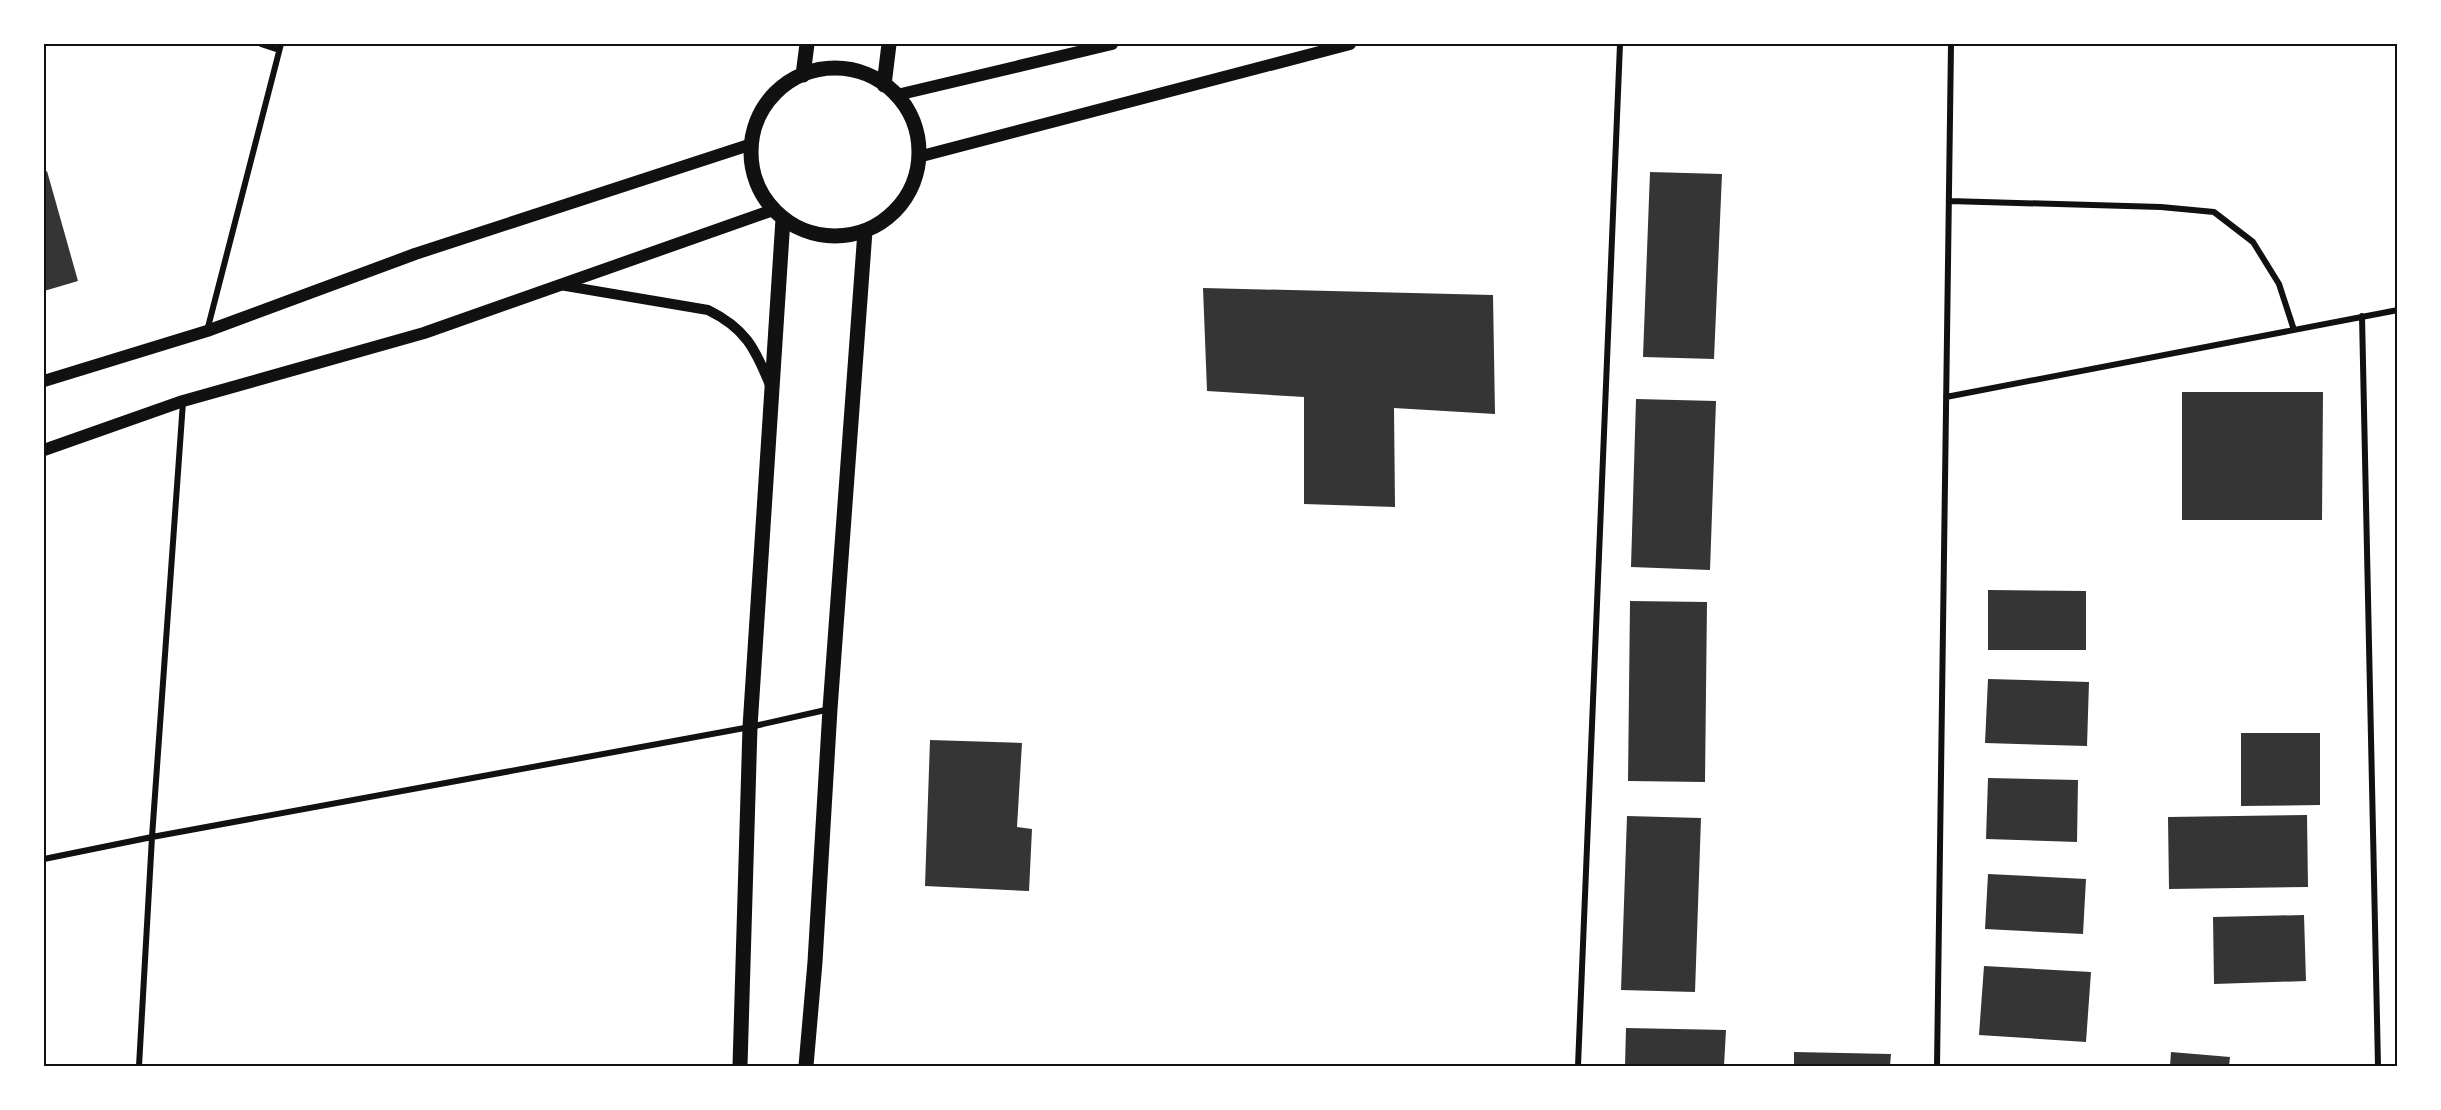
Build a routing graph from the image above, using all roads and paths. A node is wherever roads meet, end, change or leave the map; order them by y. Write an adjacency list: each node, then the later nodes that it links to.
1 (261, 44): 8 (street)
2 (807, 44): 9 (main road)
3 (889, 44): 10 (main road)
4 (1112, 44): 11 (main road)
5 (1350, 44): 13 (main road)
6 (1620, 44): 34 (street)
7 (1951, 44): 14 (street)
8 (280, 47): 21 (street)
9 (803, 75): 10 (main road); 12 (main road)
10 (884, 85): 11 (main road)
11 (897, 95): 13 (main road)
12 (752, 144): 15 (main road); 21 (main road)
13 (918, 157): 16 (main road)
14 (1949, 201): 20 (street); 24 (street)
15 (778, 214): 16 (main road); 17 (main road); 23 (main road)
16 (865, 231): 27 (main road)
17 (560, 285): 23 (street); 25 (main road)
18 (2397, 310): 19 (street)
19 (2362, 316): 20 (street); 36 (street)
20 (2294, 330): 24 (street)
21 (207, 331): 22 (main road)
22 (44, 381)
23 (772, 389): 28 (main road)
24 (1946, 397): 35 (street)
25 (183, 401): 26 (main road); 29 (street)
26 (44, 450)
27 (830, 709): 28 (street); 33 (main road)
28 (750, 727): 29 (street); 32 (main road)
29 (152, 837): 30 (street); 31 (street)
30 (44, 859)
31 (139, 1066)
32 (740, 1066)
33 (806, 1066)
34 (1578, 1066)
35 (1937, 1066)
36 (2378, 1066)

